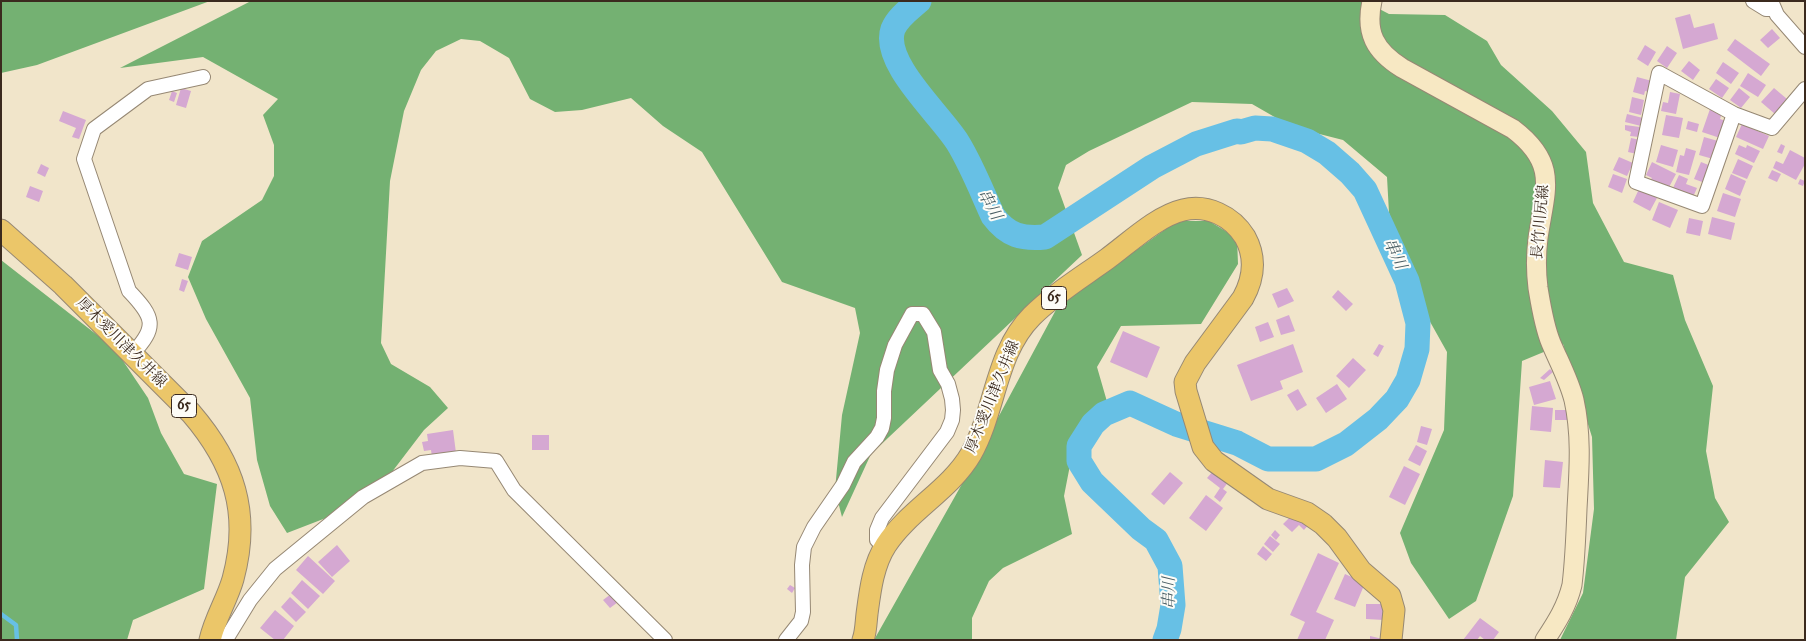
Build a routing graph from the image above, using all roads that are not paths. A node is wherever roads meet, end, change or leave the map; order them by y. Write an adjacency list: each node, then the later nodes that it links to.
1 (1372, 1): 17 (main road, 長竹川尻線)
2 (1753, 1): 3 (street)
3 (1772, 5): 4 (street)
4 (1805, 47)
5 (204, 77): 9 (street)
6 (1805, 89): 7 (street)
7 (1734, 114): 7 (street)
8 (1, 230): 9 (main road, 厚木愛川津久井線 / 65)
9 (132, 354): 11 (main road, 厚木愛川津久井線 / 65)
10 (885, 546): 14 (street); 15 (main road, 厚木愛川津久井線 / 65); 16 (main road, 厚木愛川津久井線 / 65)
11 (210, 640)
12 (223, 640): 13 (street)
13 (665, 640)
14 (786, 640)
15 (863, 640)
16 (1392, 640)
17 (1545, 640)

